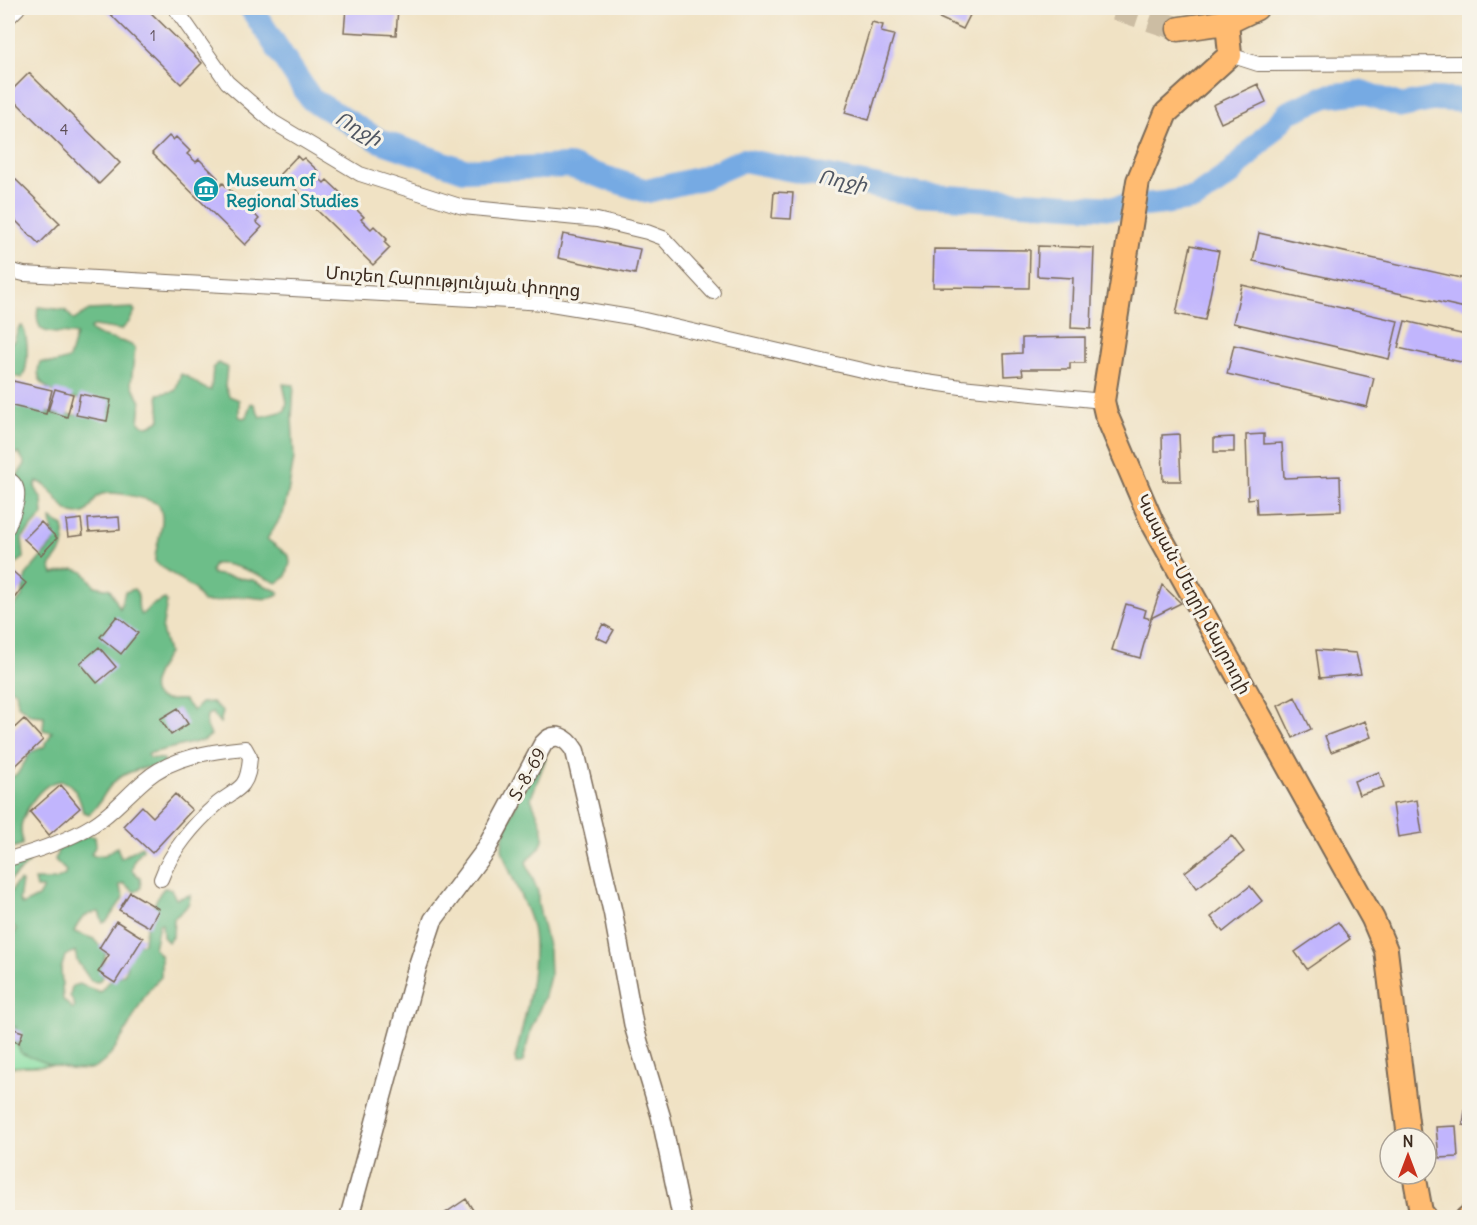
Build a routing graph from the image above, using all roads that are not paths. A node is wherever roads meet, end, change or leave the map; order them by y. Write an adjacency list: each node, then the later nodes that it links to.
1 (18, 8): 4 (street)
2 (175, 8): 10 (street)
3 (1256, 8): 5 (highway)
4 (8, 18)
5 (1227, 22): 6 (highway); 7 (main road)
6 (1179, 29)
7 (1230, 56): 8 (street); 11 (main road, Կապան-Մեղրի մայրուղի)
8 (1470, 63)
9 (8, 270): 11 (street, Մուշեղ Հարությունյան փողոց)
10 (713, 292)
11 (1103, 401): 16 (main road, Կապան-Մեղրի մայրուղի)
12 (8, 479): 13 (street)
13 (8, 527)
14 (8, 859): 15 (street)
15 (160, 879)
16 (1408, 1126)
17 (1416, 1186): 20 (main road)
18 (349, 1218): 19 (street, Տ-8-69 / Տ-8-69)
19 (682, 1218)
20 (1426, 1218)

